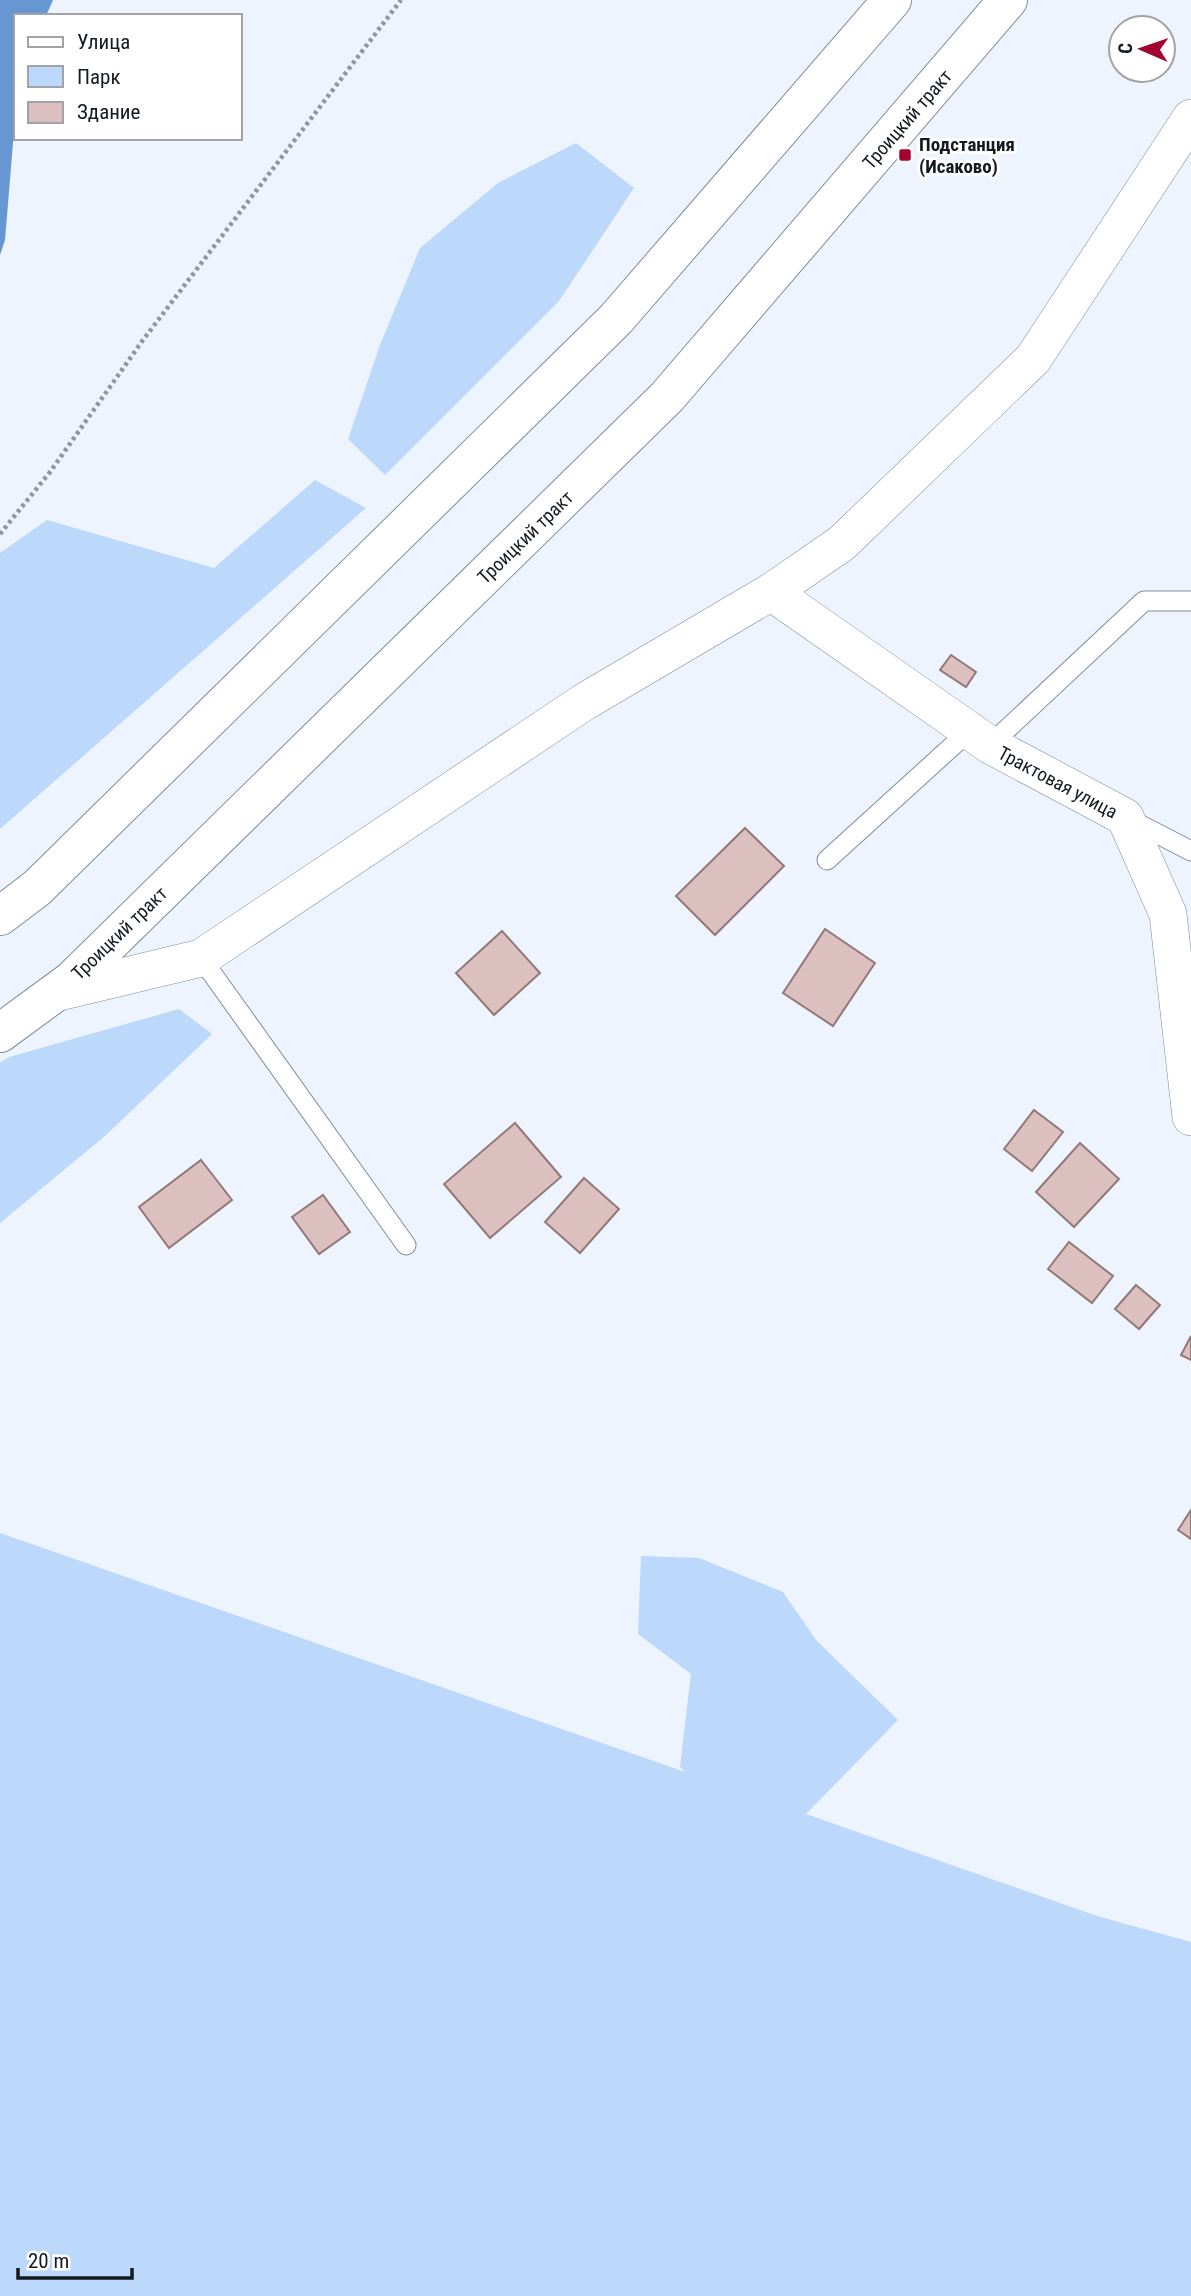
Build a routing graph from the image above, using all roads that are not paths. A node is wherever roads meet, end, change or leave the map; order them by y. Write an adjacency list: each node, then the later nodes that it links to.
1 (892, 0): 10 (main road)
2 (1009, 0): 12 (main road, Троицкий тракт)
3 (1191, 118): 4 (street)
4 (771, 592): 6 (street, Трактовая улица); 11 (street)
5 (1191, 601): 6 (lane)
6 (979, 738): 7 (street, Трактовая улица); 9 (lane)
7 (1125, 817): 8 (lane); 14 (street, Трактовая улица)
8 (1191, 851)
9 (827, 860)
10 (0, 916)
11 (201, 958): 12 (street); 15 (lane)
12 (55, 993): 13 (main road, Троицкий тракт)
13 (0, 1033)
14 (1191, 1117)
15 (406, 1245)

